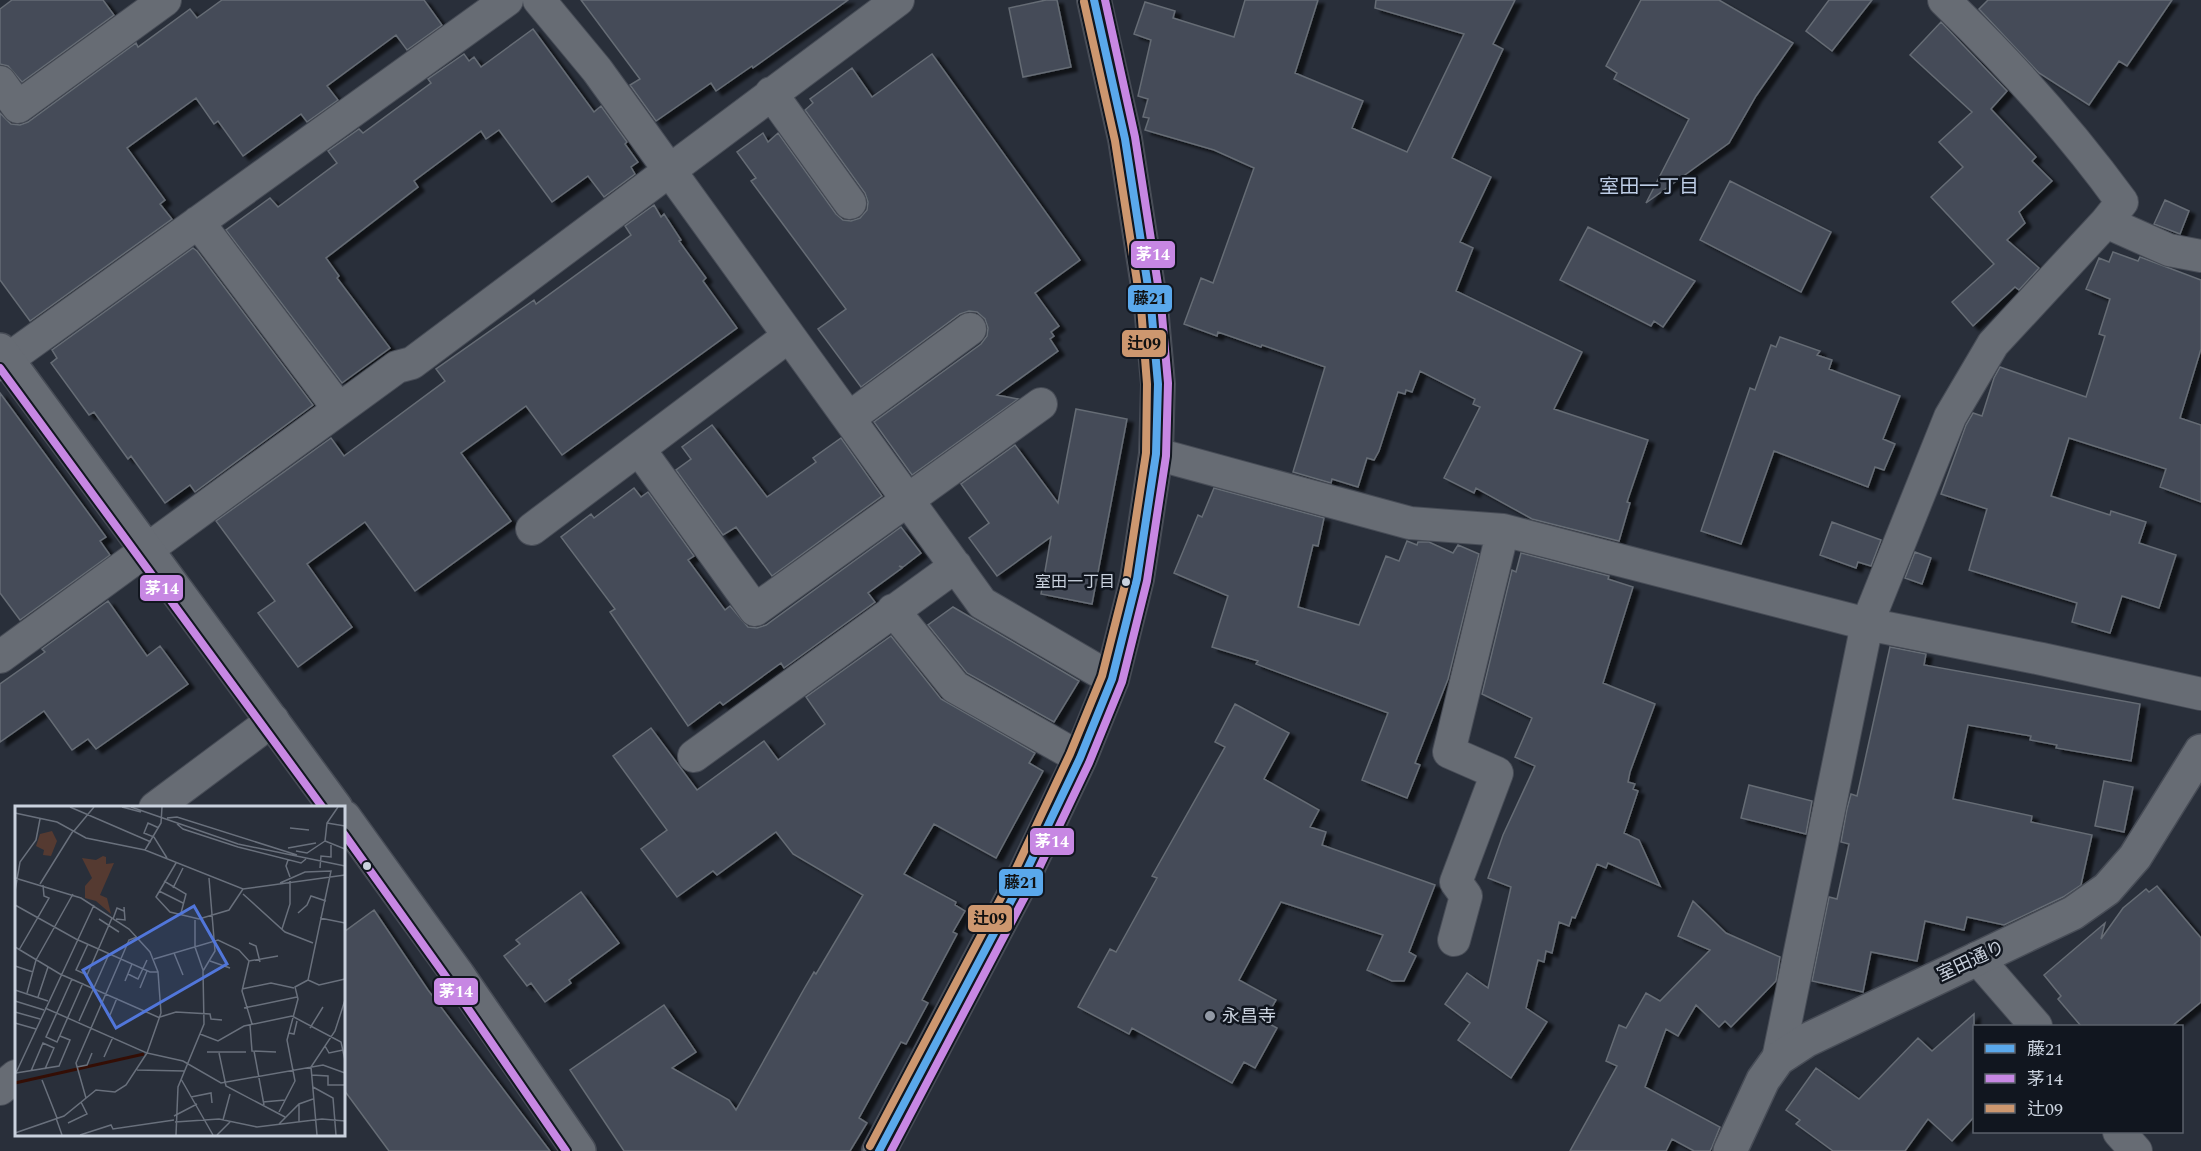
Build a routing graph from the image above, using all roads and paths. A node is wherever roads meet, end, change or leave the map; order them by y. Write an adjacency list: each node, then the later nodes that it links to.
1 (165, 0): 7 (street)
2 (507, 0): 11 (street)
3 (539, 0): 9 (street)
4 (898, 0): 8 (street)
5 (1094, 0): 21 (street)
6 (1944, 0): 12 (street)
7 (0, 82)
8 (771, 93): 9 (street); 10 (street)
9 (669, 170): 15 (street); 18 (street)
10 (850, 203)
11 (198, 222): 16 (street); 18 (street)
12 (2106, 222): 13 (street); 28 (street)
13 (2201, 256)
14 (970, 329): 19 (street)
15 (789, 336): 19 (street); 20 (street)
16 (2, 358): 25 (street)
17 (1041, 404): 22 (street)
18 (339, 409): 25 (street)
19 (849, 418): 22 (street)
20 (639, 449): 22 (street); 23 (street)
21 (1156, 454): 24 (street); 30 (street)
22 (907, 498): 26 (street)
23 (532, 530)
24 (1503, 530): 28 (street); 39 (street)
25 (148, 550): 29 (street); 32 (street)
26 (956, 566): 27 (street); 30 (street)
27 (893, 610): 34 (street); 35 (street)
28 (1867, 624): 31 (street); 42 (street)
29 (0, 657)
30 (1112, 679): 35 (street)
31 (2201, 694)
32 (273, 720): 36 (street); 37 (street)
33 (2201, 751): 40 (street, 室田通り)
34 (694, 756)
35 (1080, 759): 47 (street)
36 (156, 806)
37 (335, 806)
38 (345, 818): 46 (street)
39 (1454, 940)
40 (1977, 958): 41 (street); 42 (street, 室田通り)
41 (2035, 1025)
42 (1778, 1059): 48 (street, 室田通り)
43 (15, 1078): 44 (street)
44 (0, 1089)
45 (2120, 1133): 49 (street)
46 (579, 1151)
47 (879, 1151)
48 (1730, 1151)
49 (2136, 1151)

